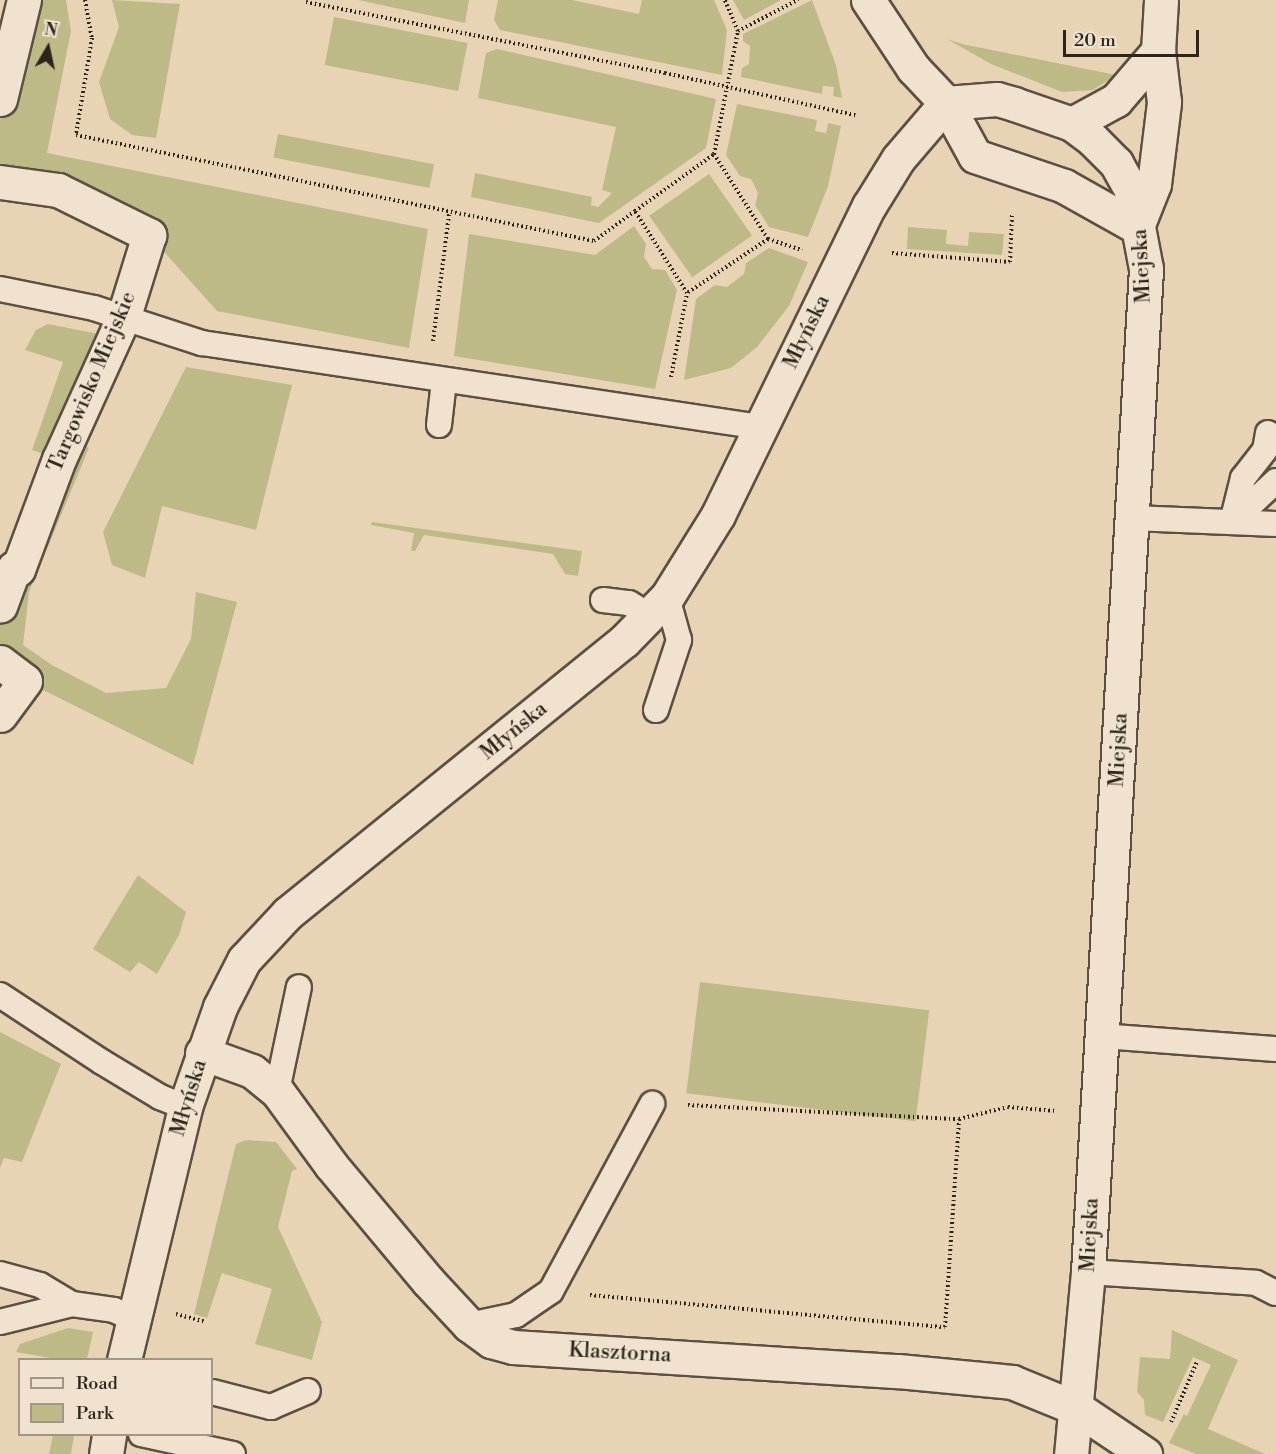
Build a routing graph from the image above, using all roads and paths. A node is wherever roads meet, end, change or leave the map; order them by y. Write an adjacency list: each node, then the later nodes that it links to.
1 (24, 0): 11 (street)
2 (85, 0): 18 (path)
3 (725, 0): 8 (path)
4 (798, 0): 8 (path)
5 (868, 0): 12 (street)
6 (1161, 0): 9 (street, Miejska)
7 (306, 2): 10 (path)
8 (738, 31): 10 (path)
9 (1158, 51): 14 (street); 20 (street, Miejska)
10 (728, 88): 13 (path); 15 (path)
11 (0, 99)
12 (946, 103): 14 (street); 20 (street); 31 (street, Młyńska)
13 (855, 115)
14 (1072, 124): 20 (street)
15 (714, 154): 17 (path); 21 (path)
16 (0, 182): 26 (street, Targowisko Miejskie)
17 (635, 211): 18 (path); 25 (path)
18 (449, 214): 27 (path)
19 (1011, 214): 23 (path)
20 (1137, 226): 34 (street, Miejska)
21 (768, 239): 22 (path); 25 (path)
22 (796, 248)
23 (907, 254)
24 (0, 289): 26 (lane)
25 (687, 293): 29 (path)
26 (124, 316): 28 (lane); 38 (street, Targowisko Miejskie)
27 (431, 353)
28 (444, 381): 30 (lane); 31 (lane)
29 (670, 383)
30 (439, 425)
31 (760, 427): 39 (street, Młyńska)
32 (1268, 433): 35 (lane)
33 (1276, 481): 35 (lane)
34 (1133, 518): 35 (lane); 45 (street, Miejska)
35 (1232, 522): 36 (lane)
36 (1276, 524)
37 (603, 600): 39 (lane)
38 (0, 606)
39 (659, 606): 41 (lane); 47 (street, Młyńska)
40 (0, 662): 42 (street)
41 (656, 710)
42 (0, 715)
43 (299, 987): 48 (lane)
44 (0, 995): 50 (lane)
45 (1102, 1036): 46 (lane); 53 (street, Miejska)
46 (1276, 1049)
47 (202, 1053): 48 (street, Klasztorna); 50 (street, Młyńska)
48 (277, 1090): 62 (street, Klasztorna)
49 (652, 1104): 52 (path); 55 (lane)
50 (185, 1107): 59 (street, Młyńska)
51 (1058, 1112): 52 (path)
52 (958, 1119): 55 (path)
53 (1088, 1272): 56 (lane); 67 (street, Miejska)
54 (0, 1274): 57 (lane)
55 (551, 1292): 62 (lane)
56 (1276, 1293)
57 (72, 1304): 59 (lane); 60 (lane)
58 (166, 1311): 61 (path)
59 (133, 1320): 63 (street, Młyńska)
60 (0, 1322)
61 (206, 1322)
62 (469, 1325): 67 (street, Klasztorna)
63 (124, 1358)
64 (1197, 1362): 68 (path)
65 (308, 1391): 66 (lane)
66 (213, 1392)
67 (1078, 1409): 73 (street, Miejska); 74 (street, Klasztorna)
68 (1170, 1426)
69 (109, 1436): 71 (street)
70 (150, 1436): 72 (lane)
71 (106, 1454)
72 (233, 1454)
73 (1071, 1454)
74 (1145, 1454)

